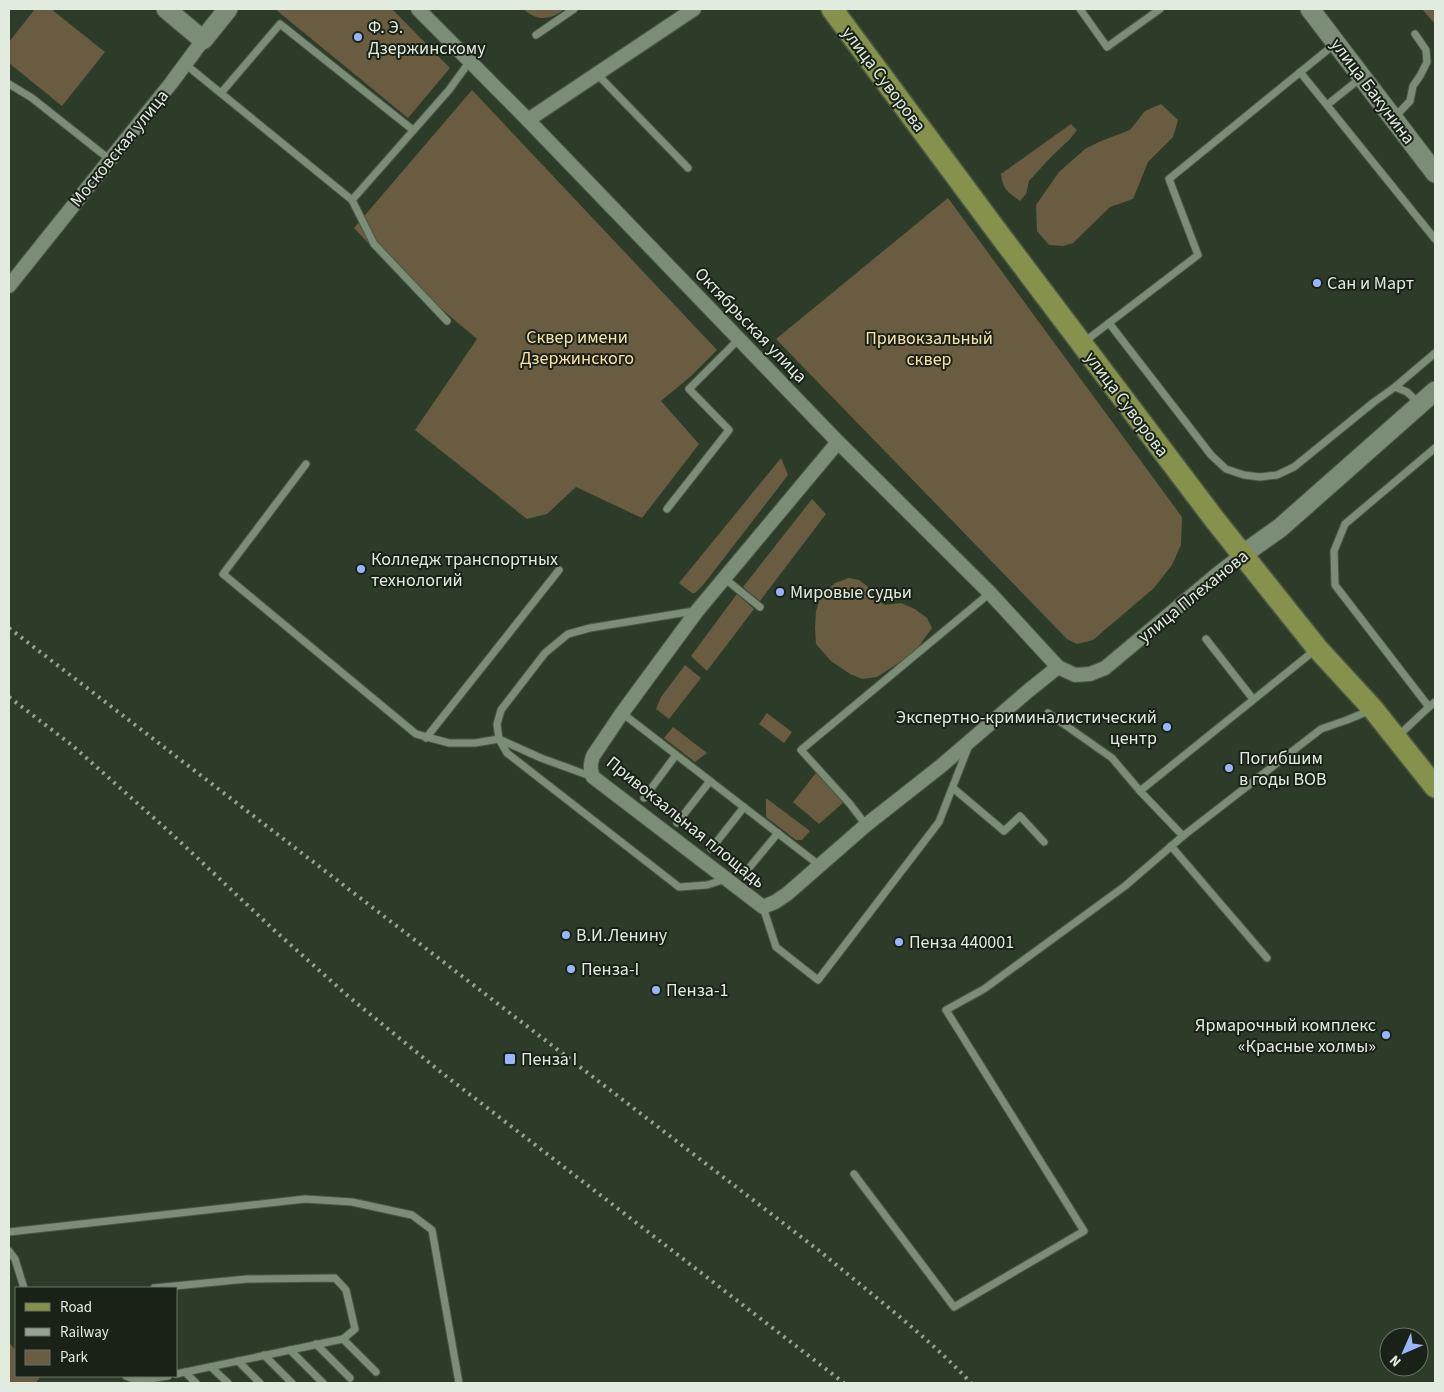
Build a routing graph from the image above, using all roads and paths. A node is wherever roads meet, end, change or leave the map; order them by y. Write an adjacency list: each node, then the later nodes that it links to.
1 (166, 9): 12 (main road)
2 (228, 9): 12 (main road, Московская улица)
3 (418, 9): 14 (street, Октябрьская улица)
4 (574, 9): 11 (lane)
5 (694, 9): 17 (street)
6 (832, 9): 34 (main road, улица Суворова)
7 (1080, 9): 8 (lane)
8 (1160, 9)
9 (1310, 9): 13 (main road, улица Бакунина)
10 (1415, 34): 22 (lane)
11 (536, 36)
12 (204, 40): 15 (street, Московская улица)
13 (1336, 43): 16 (lane); 18 (main road, улица Бакунина)
14 (470, 61): 23 (street, Октябрьская улица); 24 (lane)
15 (185, 64): 20 (lane); 25 (street, Московская улица)
16 (1300, 72): 21 (lane); 32 (lane)
17 (597, 74): 23 (street); 26 (lane)
18 (1362, 77): 21 (lane); 22 (main road, улица Бакунина)
19 (9, 84): 25 (lane)
20 (221, 93): 24 (lane); 28 (lane)
21 (1327, 105): 29 (lane)
22 (1394, 118): 27 (main road, улица Бакунина)
23 (528, 120): 33 (street, Октябрьская улица)
24 (414, 130): 28 (lane)
25 (110, 160): 30 (street, Московская улица)
26 (688, 168)
27 (1435, 173)
28 (352, 200): 31 (lane)
29 (1435, 239)
30 (9, 286)
31 (446, 321)
32 (1109, 323): 34 (lane); 36 (lane)
33 (738, 339): 39 (street, Октябрьская улица); 42 (lane)
34 (1082, 344): 43 (main road, улица Суворова)
35 (1435, 353): 36 (lane)
36 (1395, 387): 38 (lane)
37 (1435, 391): 38 (main road, улица Плеханова)
38 (1420, 404): 43 (main road, улица Плеханова)
39 (838, 442): 45 (street, Привокзальная площадь); 46 (street, Октябрьская улица)
40 (1435, 448): 54 (lane)
41 (306, 464): 58 (lane)
42 (666, 509)
43 (1242, 555): 50 (main road, улица Суворова); 51 (street, улица Плеханова)
44 (559, 570): 58 (lane)
45 (724, 578): 47 (lane); 48 (street, Привокзальная площадь)
46 (990, 593): 51 (street, Октябрьская улица); 71 (lane)
47 (760, 608)
48 (697, 611): 56 (street, Привокзальная площадь); 60 (lane)
49 (1206, 639): 52 (lane)
50 (1318, 648): 52 (lane); 55 (main road, улица Суворова)
51 (1058, 667): 61 (street)
52 (1253, 699): 67 (lane)
53 (1435, 702): 54 (lane)
54 (1429, 707): 59 (lane)
55 (1373, 709): 59 (main road, улица Суворова); 73 (lane)
56 (622, 713): 62 (lane); 63 (street, Привокзальная площадь)
57 (1048, 713): 67 (lane)
58 (426, 738): 60 (lane)
59 (1397, 738): 65 (main road, улица Суворова)
60 (499, 739): 63 (lane); 79 (lane)
61 (972, 740): 66 (lane); 71 (street, Привокзальная площадь)
62 (676, 755): 64 (lane); 68 (lane)
63 (593, 777): 79 (street, Привокзальная площадь)
64 (710, 781): 69 (lane); 70 (lane)
65 (1435, 787)
66 (953, 788): 74 (lane); 80 (lane)
67 (1140, 791): 73 (lane)
68 (644, 798)
69 (744, 807): 72 (lane); 76 (lane)
70 (677, 824)
71 (866, 825): 77 (street, Привокзальная площадь)
72 (778, 834): 77 (lane); 78 (lane)
73 (1182, 836): 75 (lane)
74 (1044, 842)
75 (1171, 846): 81 (lane); 82 (lane)
76 (711, 849)
77 (819, 865): 80 (street, Привокзальная площадь)
78 (744, 874)
79 (727, 879): 80 (street, Привокзальная площадь)
80 (763, 907)
81 (1267, 958)
82 (854, 1174)
83 (9, 1232): 104 (lane)
84 (9, 1251): 85 (lane)
85 (24, 1287)
86 (164, 1287): 87 (lane)
87 (343, 1339): 88 (lane); 94 (lane)
88 (316, 1344): 89 (lane); 96 (lane)
89 (290, 1350): 90 (lane); 103 (lane)
90 (264, 1356): 91 (lane); 102 (lane)
91 (238, 1361): 92 (lane); 101 (lane)
92 (211, 1366): 93 (lane); 100 (lane)
93 (185, 1372): 95 (lane); 99 (lane)
94 (376, 1372)
95 (178, 1374)
96 (350, 1378)
97 (161, 1380): 98 (lane)
98 (138, 1382)
99 (196, 1383)
100 (228, 1383)
101 (260, 1383)
102 (292, 1383)
103 (324, 1383)
104 (459, 1383)

